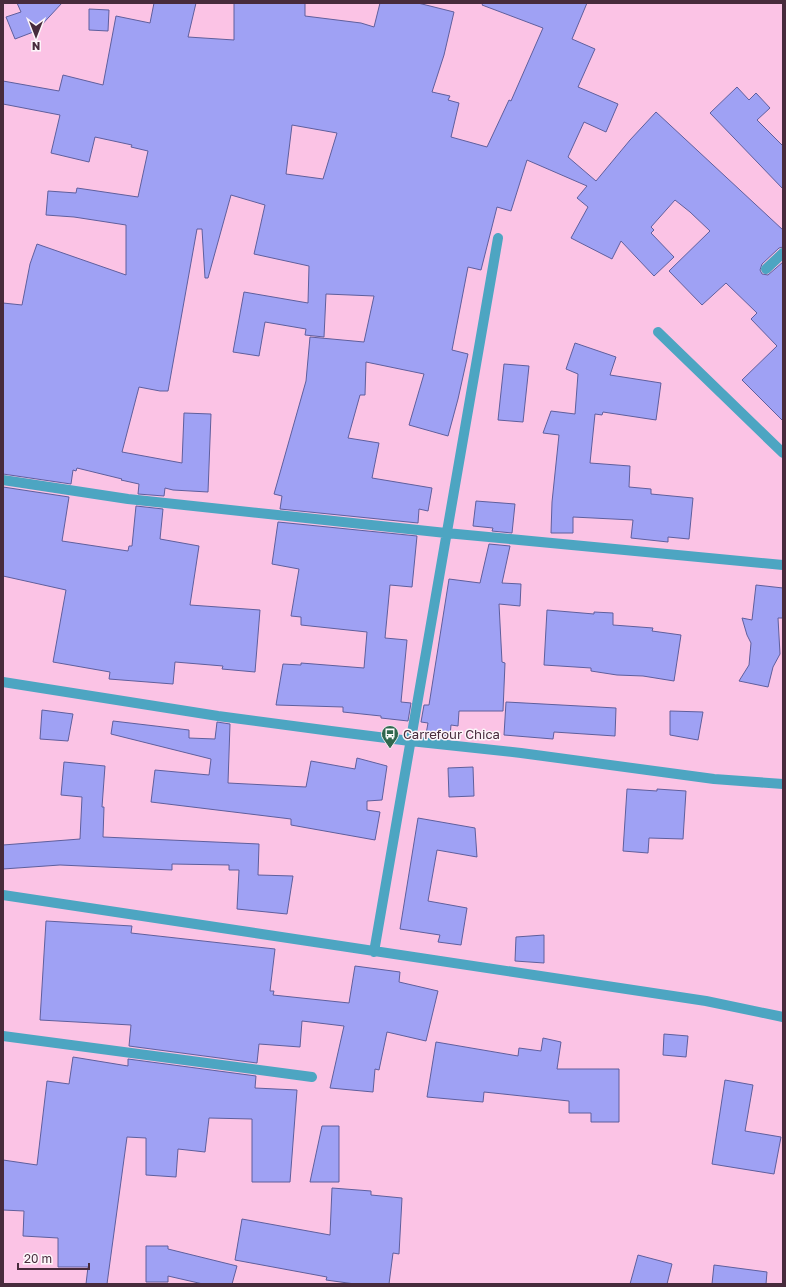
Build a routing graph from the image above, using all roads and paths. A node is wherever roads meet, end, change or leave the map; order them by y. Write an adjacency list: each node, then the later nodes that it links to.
1 (498, 238): 7 (street)
2 (783, 253): 3 (street)
3 (766, 269)
4 (658, 332): 5 (street)
5 (783, 453)
6 (3, 480): 7 (street)
7 (446, 533): 8 (street); 10 (street)
8 (783, 565)
9 (3, 682): 10 (street)
10 (410, 741): 11 (street); 13 (street)
11 (783, 784)
12 (3, 895): 13 (street)
13 (374, 952): 14 (street)
14 (783, 1017)
15 (3, 1036): 16 (street)
16 (312, 1077)

